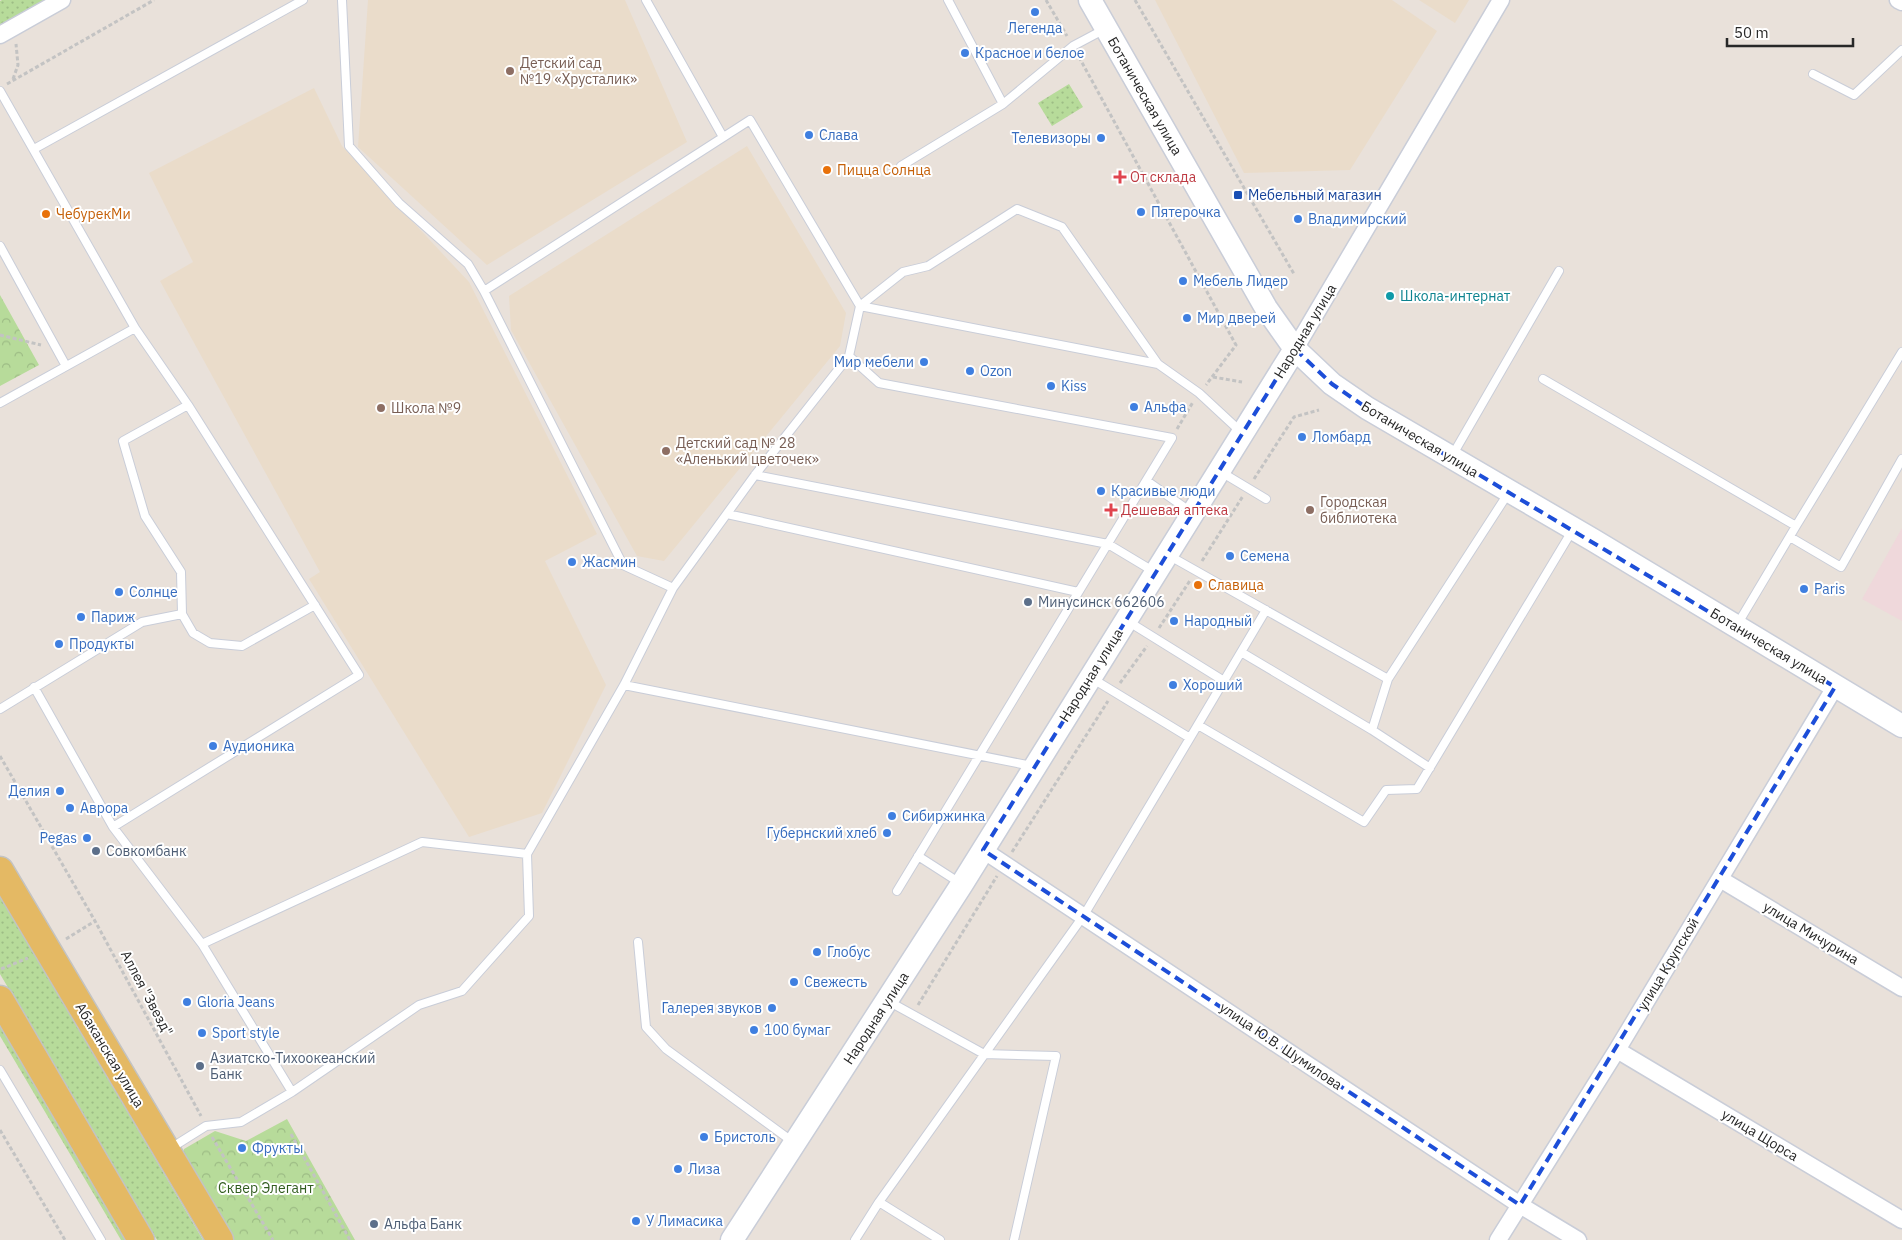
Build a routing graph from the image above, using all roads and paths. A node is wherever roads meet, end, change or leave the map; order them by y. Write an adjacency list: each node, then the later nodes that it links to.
1 (62, 0): 14 (street)
2 (154, 0): 18 (path)
3 (303, 0): 21 (lane)
4 (342, 0): 26 (lane)
5 (646, 0): 20 (lane)
6 (948, 0): 19 (lane)
7 (1046, 0): 15 (path)
8 (1090, 0): 13 (street, Ботаническая улица)
9 (1135, 0): 25 (path)
10 (1501, 0): 32 (street, Народная улица)
11 (1898, 0): 12 (street)
12 (1902, 2)
13 (1106, 28): 15 (lane); 32 (street, Ботаническая улица)
14 (0, 34)
15 (1073, 46): 19 (lane); 30 (path)
16 (1902, 50): 17 (lane)
17 (1813, 74)
18 (0, 90): 21 (lane)
19 (1003, 104): 22 (lane)
20 (723, 137): 26 (lane); 27 (lane)
21 (34, 149): 28 (lane)
22 (901, 166)
23 (0, 246): 31 (lane)
24 (1559, 271): 43 (lane)
25 (1294, 274)
26 (484, 291): 57 (lane)
27 (860, 306): 34 (lane); 35 (lane); 35 (lane)
28 (135, 328): 36 (lane); 41 (lane)
29 (0, 334): 31 (path)
30 (1236, 344)
31 (56, 349): 36 (lane)
32 (1294, 349): 42 (street, Народная улица); 43 (street, Ботаническая улица)
33 (1902, 352): 52 (lane)
34 (849, 356): 46 (lane); 47 (lane)
35 (1158, 364): 42 (lane)
36 (66, 366): 40 (lane)
37 (1213, 376): 39 (path)
38 (1543, 379): 52 (lane)
39 (1242, 382)
40 (0, 403)
41 (188, 405): 59 (lane); 61 (lane)
42 (1242, 433): 45 (street, Народная улица)
43 (1451, 458): 48 (street, Ботаническая улица)
44 (1902, 458): 54 (lane)
45 (1219, 471): 49 (lane); 50 (street, Народная улица)
46 (755, 475): 51 (lane); 55 (lane)
47 (1147, 482): 50 (lane); 55 (lane)
48 (1509, 492): 53 (street, Ботаническая улица); 66 (lane)
49 (1266, 499)
50 (1192, 513): 56 (street, Народная улица)
51 (727, 514): 57 (lane); 58 (lane)
52 (1796, 526): 54 (lane)
53 (1573, 529): 63 (street, Ботаническая улица); 79 (lane)
54 (1790, 537): 63 (lane)
55 (1108, 544): 56 (lane); 58 (lane)
56 (1161, 563): 60 (lane); 62 (street, Народная улица)
57 (673, 588): 68 (lane)
58 (1078, 592): 76 (lane)
59 (315, 605): 61 (lane); 80 (lane)
60 (1266, 610): 64 (lane); 66 (lane)
61 (182, 614): 70 (lane)
62 (1125, 620): 65 (street, Народная улица); 67 (lane)
63 (1736, 626): 69 (street, Ботаническая улица)
64 (1241, 652): 67 (lane); 74 (lane)
65 (1089, 676): 75 (lane); 78 (street, Народная улица)
66 (1388, 679): 74 (lane)
67 (1224, 681): 72 (lane)
68 (624, 685): 76 (lane); 82 (lane)
69 (1835, 686): 73 (street, Ботаническая улица); 85 (street, улица Крупской)
70 (34, 687): 71 (lane); 80 (lane)
71 (0, 709)
72 (1198, 725): 75 (lane); 79 (lane)
73 (1902, 726)
74 (1372, 730): 79 (lane)
75 (1190, 738): 88 (lane)
76 (979, 755): 78 (lane); 83 (lane)
77 (0, 756): 89 (path, Аллея "Звезд")
78 (1035, 766): 81 (street, Народная улица)
79 (1430, 768)
80 (113, 828): 92 (lane)
81 (983, 850): 86 (street, Народная улица); 88 (street, улица Ю.В. Шумилова)
82 (527, 854): 92 (lane); 101 (lane)
83 (918, 856): 86 (lane); 87 (lane)
84 (0, 870): 106 (main road, Абаканская улица)
85 (1720, 879): 95 (street, улица Мичурина); 98 (street, улица Крупской)
86 (962, 884): 97 (street, Народная улица)
87 (897, 891)
88 (1084, 915): 99 (lane); 108 (street, улица Ю.В. Шумилова)
89 (95, 921): 91 (path); 102 (path, Аллея "Звезд")
90 (638, 942): 105 (lane)
91 (60, 943)
92 (202, 944): 101 (lane)
93 (33, 956): 94 (path)
94 (1, 969)
95 (1902, 988)
96 (0, 999): 112 (main road)
97 (887, 1000): 99 (lane); 105 (street, Народная улица)
98 (1617, 1050): 108 (street, улица Крупской); 109 (street, улица Щорса)
99 (984, 1054): 107 (lane); 119 (lane)
100 (0, 1070): 111 (lane)
101 (292, 1092): 102 (lane)
102 (206, 1126): 106 (lane); 114 (path, Аллея "Звезд")
103 (0, 1130): 110 (path)
104 (291, 1134): 115 (path)
105 (795, 1143): 116 (street, Народная улица)
106 (167, 1150): 113 (main road, Абаканская улица)
107 (879, 1202): 117 (lane); 118 (lane)
108 (1520, 1204): 120 (street, улица Крупской); 121 (street, улица Ю.В. Шумилова)
109 (1902, 1220)
110 (65, 1240)
111 (101, 1240)
112 (141, 1240)
113 (220, 1240)
114 (274, 1240)
115 (350, 1240)
116 (732, 1240)
117 (855, 1240)
118 (940, 1240)
119 (1014, 1240)
120 (1498, 1240)
121 (1578, 1240)

